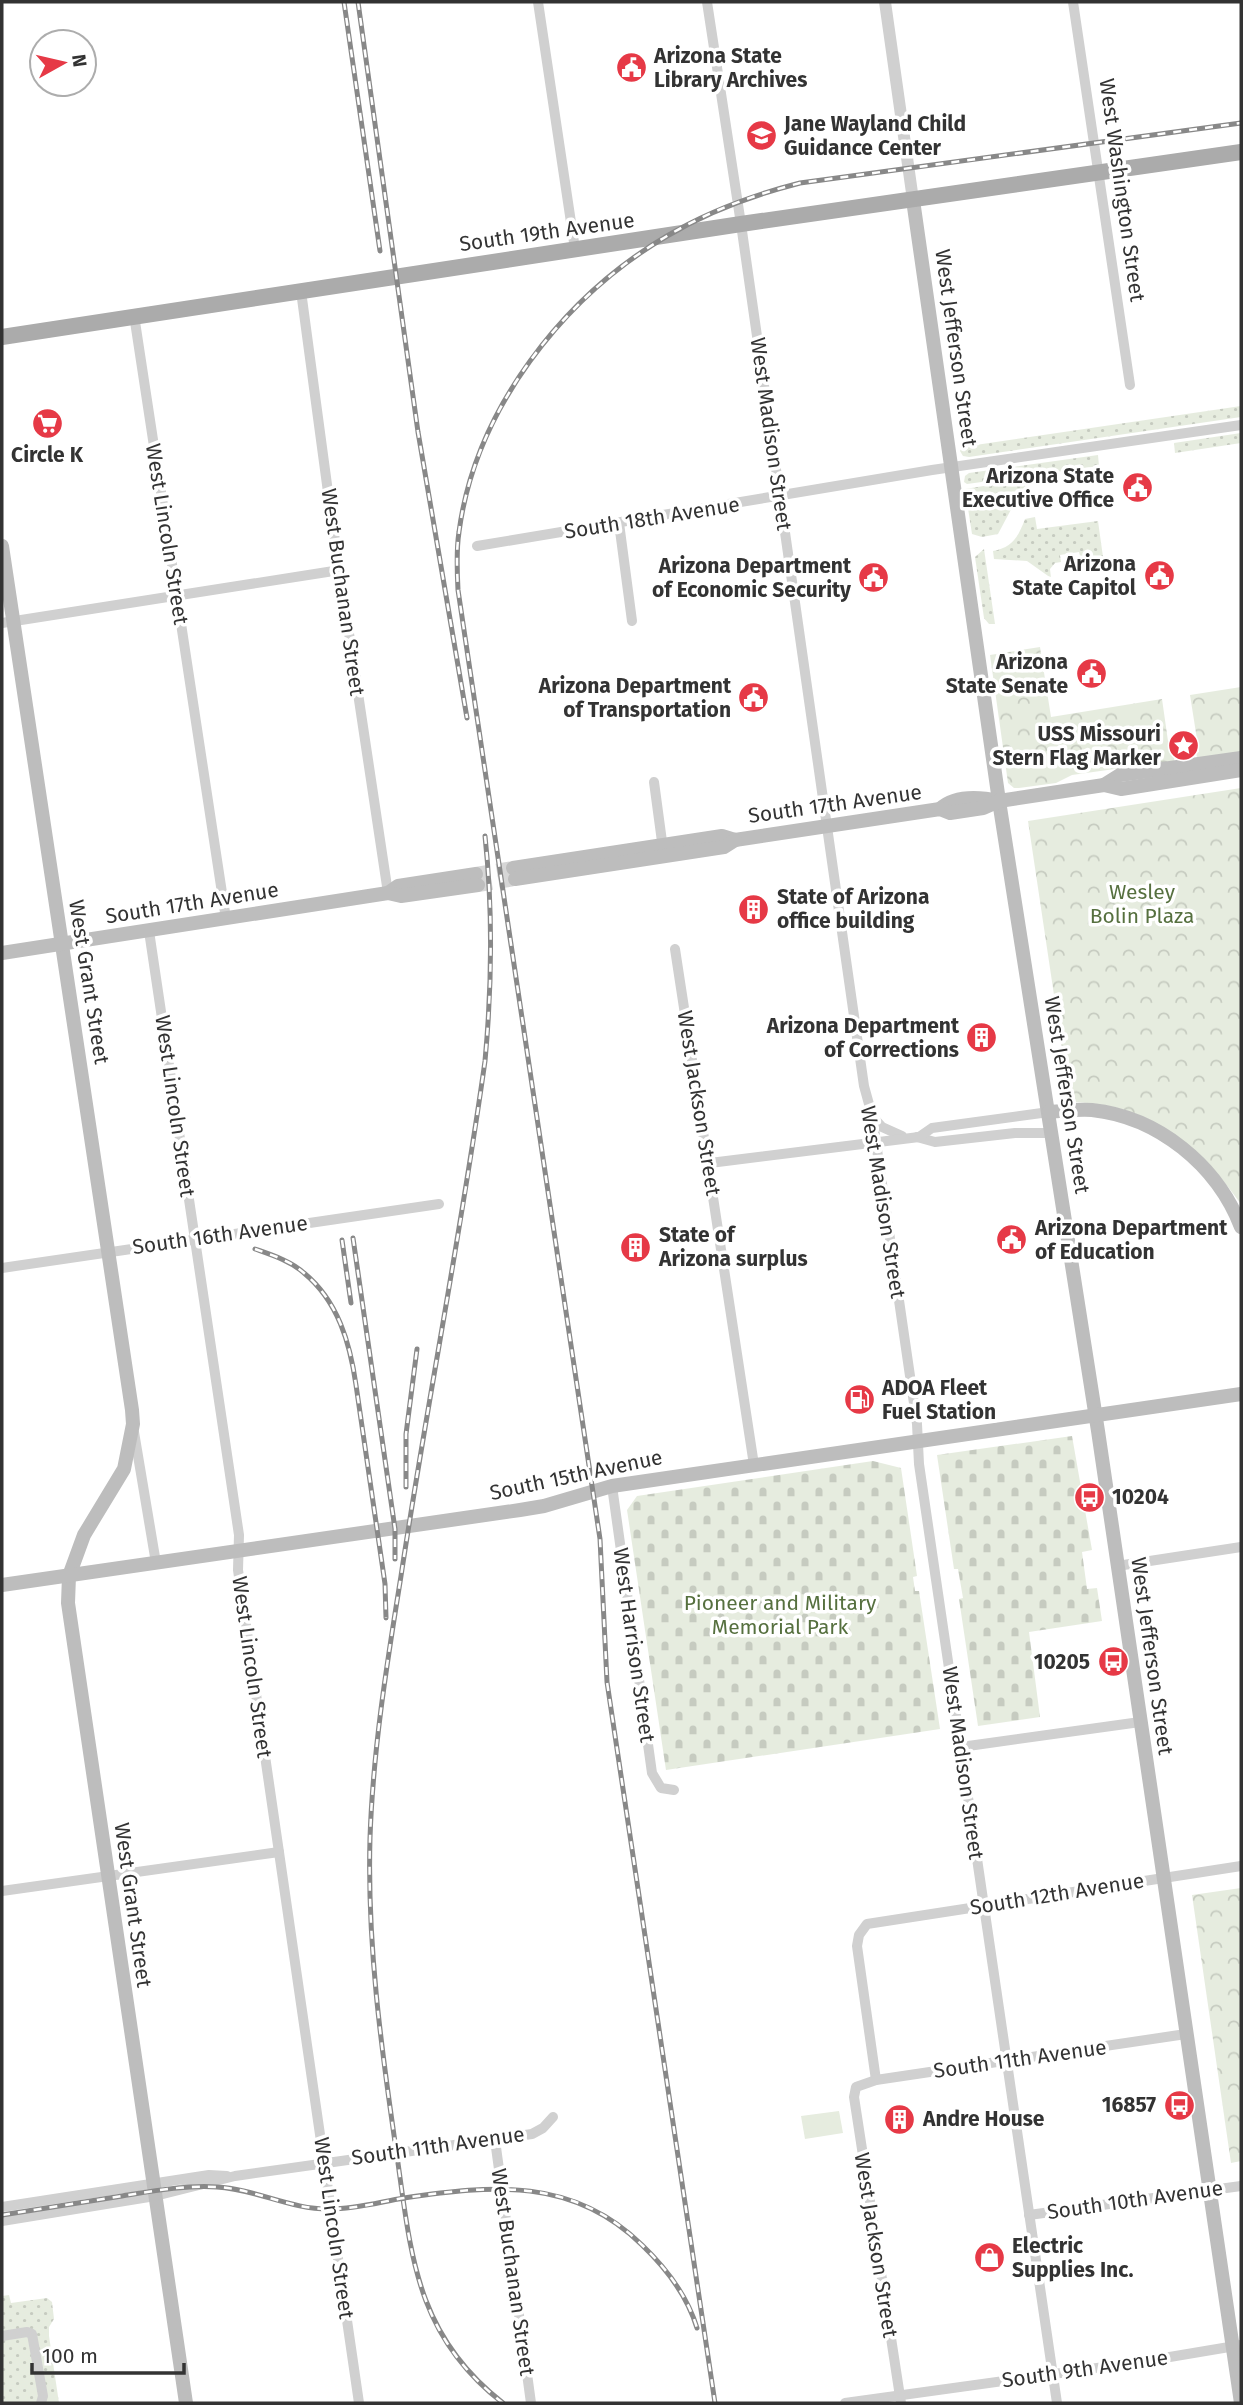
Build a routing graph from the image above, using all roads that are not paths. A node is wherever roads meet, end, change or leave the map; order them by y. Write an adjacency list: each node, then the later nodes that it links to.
1 (538, 2): 9 (street)
2 (707, 2): 8 (street, West Madison Street)
3 (885, 2): 7 (street, West Jefferson Street)
4 (1073, 2): 6 (street, West Washington Street)
5 (1241, 152): 6 (main road, South 19th Avenue)
6 (1098, 171): 7 (main road, South 19th Avenue); 13 (street, West Washington Street)
7 (913, 200): 8 (main road, South 19th Avenue); 15 (main road, West Jefferson Street)
8 (741, 224): 9 (main road, South 19th Avenue); 16 (street, West Madison Street)
9 (575, 249): 10 (main road, South 19th Avenue)
10 (301, 291): 11 (main road, South 19th Avenue); 20 (street, West Buchanan Street)
11 (134, 315): 12 (main road, South 19th Avenue); 21 (street, West Lincoln Street)
12 (2, 337)
13 (1130, 385)
14 (1241, 425): 15 (street, South 18th Avenue)
15 (952, 467): 16 (street, South 18th Avenue); 28 (main road, West Jefferson Street)
16 (780, 497): 17 (street, South 18th Avenue); 29 (street, West Madison Street)
17 (619, 523): 18 (street, South 18th Avenue); 22 (street)
18 (477, 546)
19 (2, 547): 23 (main road, West Grant Street)
20 (340, 570): 21 (street); 33 (street, West Buchanan Street)
21 (177, 596): 23 (street); 34 (street, West Lincoln Street)
22 (632, 621)
23 (8, 622): 36 (main road, West Grant Street)
24 (1241, 758): 27 (main road, South 17th Avenue)
25 (1241, 771): 27 (main road, South 17th Avenue)
26 (654, 782): 30 (street)
27 (1104, 785): 28 (main road, South 17th Avenue)
28 (999, 801): 29 (main road, South 17th Avenue); 39 (main road, West Jefferson Street)
29 (828, 826): 30 (main road, South 17th Avenue); 40 (street, West Madison Street)
30 (664, 850): 31 (main road, South 17th Avenue)
31 (514, 874)
32 (477, 879): 33 (main road, South 17th Avenue)
33 (388, 893): 34 (main road, South 17th Avenue)
34 (226, 919): 35 (main road, South 17th Avenue)
35 (149, 931): 36 (main road, South 17th Avenue); 47 (street, West Lincoln Street)
36 (62, 944): 38 (main road, South 17th Avenue); 48 (main road, West Grant Street)
37 (675, 949): 44 (street, West Jackson Street)
38 (2, 953)
39 (1049, 1112): 41 (main road, West Jefferson Street); 42 (street); 46 (main road)
40 (872, 1115): 42 (street); 43 (street, West Madison Street)
41 (1052, 1133): 42 (street); 51 (main road, West Jefferson Street)
42 (919, 1137): 43 (street)
43 (875, 1141): 44 (street); 53 (street, West Madison Street)
44 (709, 1163): 54 (street, West Jackson Street)
45 (439, 1204): 47 (street, South 16th Avenue)
46 (1241, 1227)
47 (194, 1238): 48 (street, South 16th Avenue); 57 (street, West Lincoln Street)
48 (108, 1252): 49 (street, South 16th Avenue); 52 (main road, West Grant Street)
49 (2, 1268)
50 (1241, 1394): 51 (main road, South 15th Avenue)
51 (1095, 1416): 53 (main road, South 15th Avenue); 59 (main road, West Jefferson Street)
52 (132, 1424): 58 (street, West Grant Street); 60 (main road, West Grant Street)
53 (917, 1442): 54 (main road, South 15th Avenue); 63 (street, West Madison Street)
54 (754, 1465): 55 (main road, South 15th Avenue)
55 (612, 1486): 57 (main road, South 15th Avenue); 64 (street, West Harrison Street)
56 (1241, 1547): 59 (street)
57 (239, 1550): 58 (main road, South 15th Avenue); 65 (street, West Lincoln Street)
58 (156, 1563): 60 (main road, South 15th Avenue)
59 (1117, 1566): 62 (main road, West Jefferson Street)
60 (69, 1576): 61 (main road, South 15th Avenue); 67 (main road, West Grant Street)
61 (2, 1585)
62 (1140, 1722): 63 (street); 68 (main road, West Jefferson Street)
63 (961, 1747): 70 (street, West Madison Street)
64 (674, 1790)
65 (279, 1852): 67 (street); 77 (street, West Lincoln Street)
66 (1241, 1866): 68 (street, South 12th Avenue)
67 (107, 1875): 69 (street); 79 (main road, West Grant Street)
68 (1164, 1877): 70 (street, South 12th Avenue); 71 (main road, West Jefferson Street)
69 (2, 1891)
70 (984, 1906): 72 (street, West Madison Street); 73 (street, South 12th Avenue)
71 (1186, 2034): 72 (street, South 11th Avenue); 80 (main road, West Jefferson Street)
72 (1006, 2062): 73 (street, South 11th Avenue); 82 (street, West Madison Street)
73 (876, 2080): 74 (street, South 11th Avenue)
74 (856, 2087): 87 (street, West Jackson Street)
75 (552, 2117): 76 (street, South 11th Avenue)
76 (495, 2140): 77 (street, South 11th Avenue); 91 (street, West Buchanan Street)
77 (324, 2162): 79 (street, South 11th Avenue); 90 (street, West Lincoln Street)
78 (1241, 2186): 80 (street, South 10th Avenue)
79 (154, 2190): 81 (street, South 11th Avenue); 83 (street, South 11th Avenue); 89 (main road, West Grant Street)
80 (1210, 2190): 82 (street, South 10th Avenue); 85 (main road, West Jefferson Street)
81 (2, 2207)
82 (1029, 2215): 86 (street, West Madison Street)
83 (2, 2221)
84 (2, 2336): 88 (street)
85 (1237, 2345): 86 (street, South 9th Avenue); 94 (main road, West Jefferson Street)
86 (1053, 2374): 87 (street, South 9th Avenue); 93 (street, West Madison Street)
87 (900, 2399): 92 (street, South 9th Avenue)
88 (41, 2403)
89 (186, 2403)
90 (359, 2403)
91 (531, 2403)
92 (845, 2403)
93 (1058, 2403)
94 (1241, 2403)

